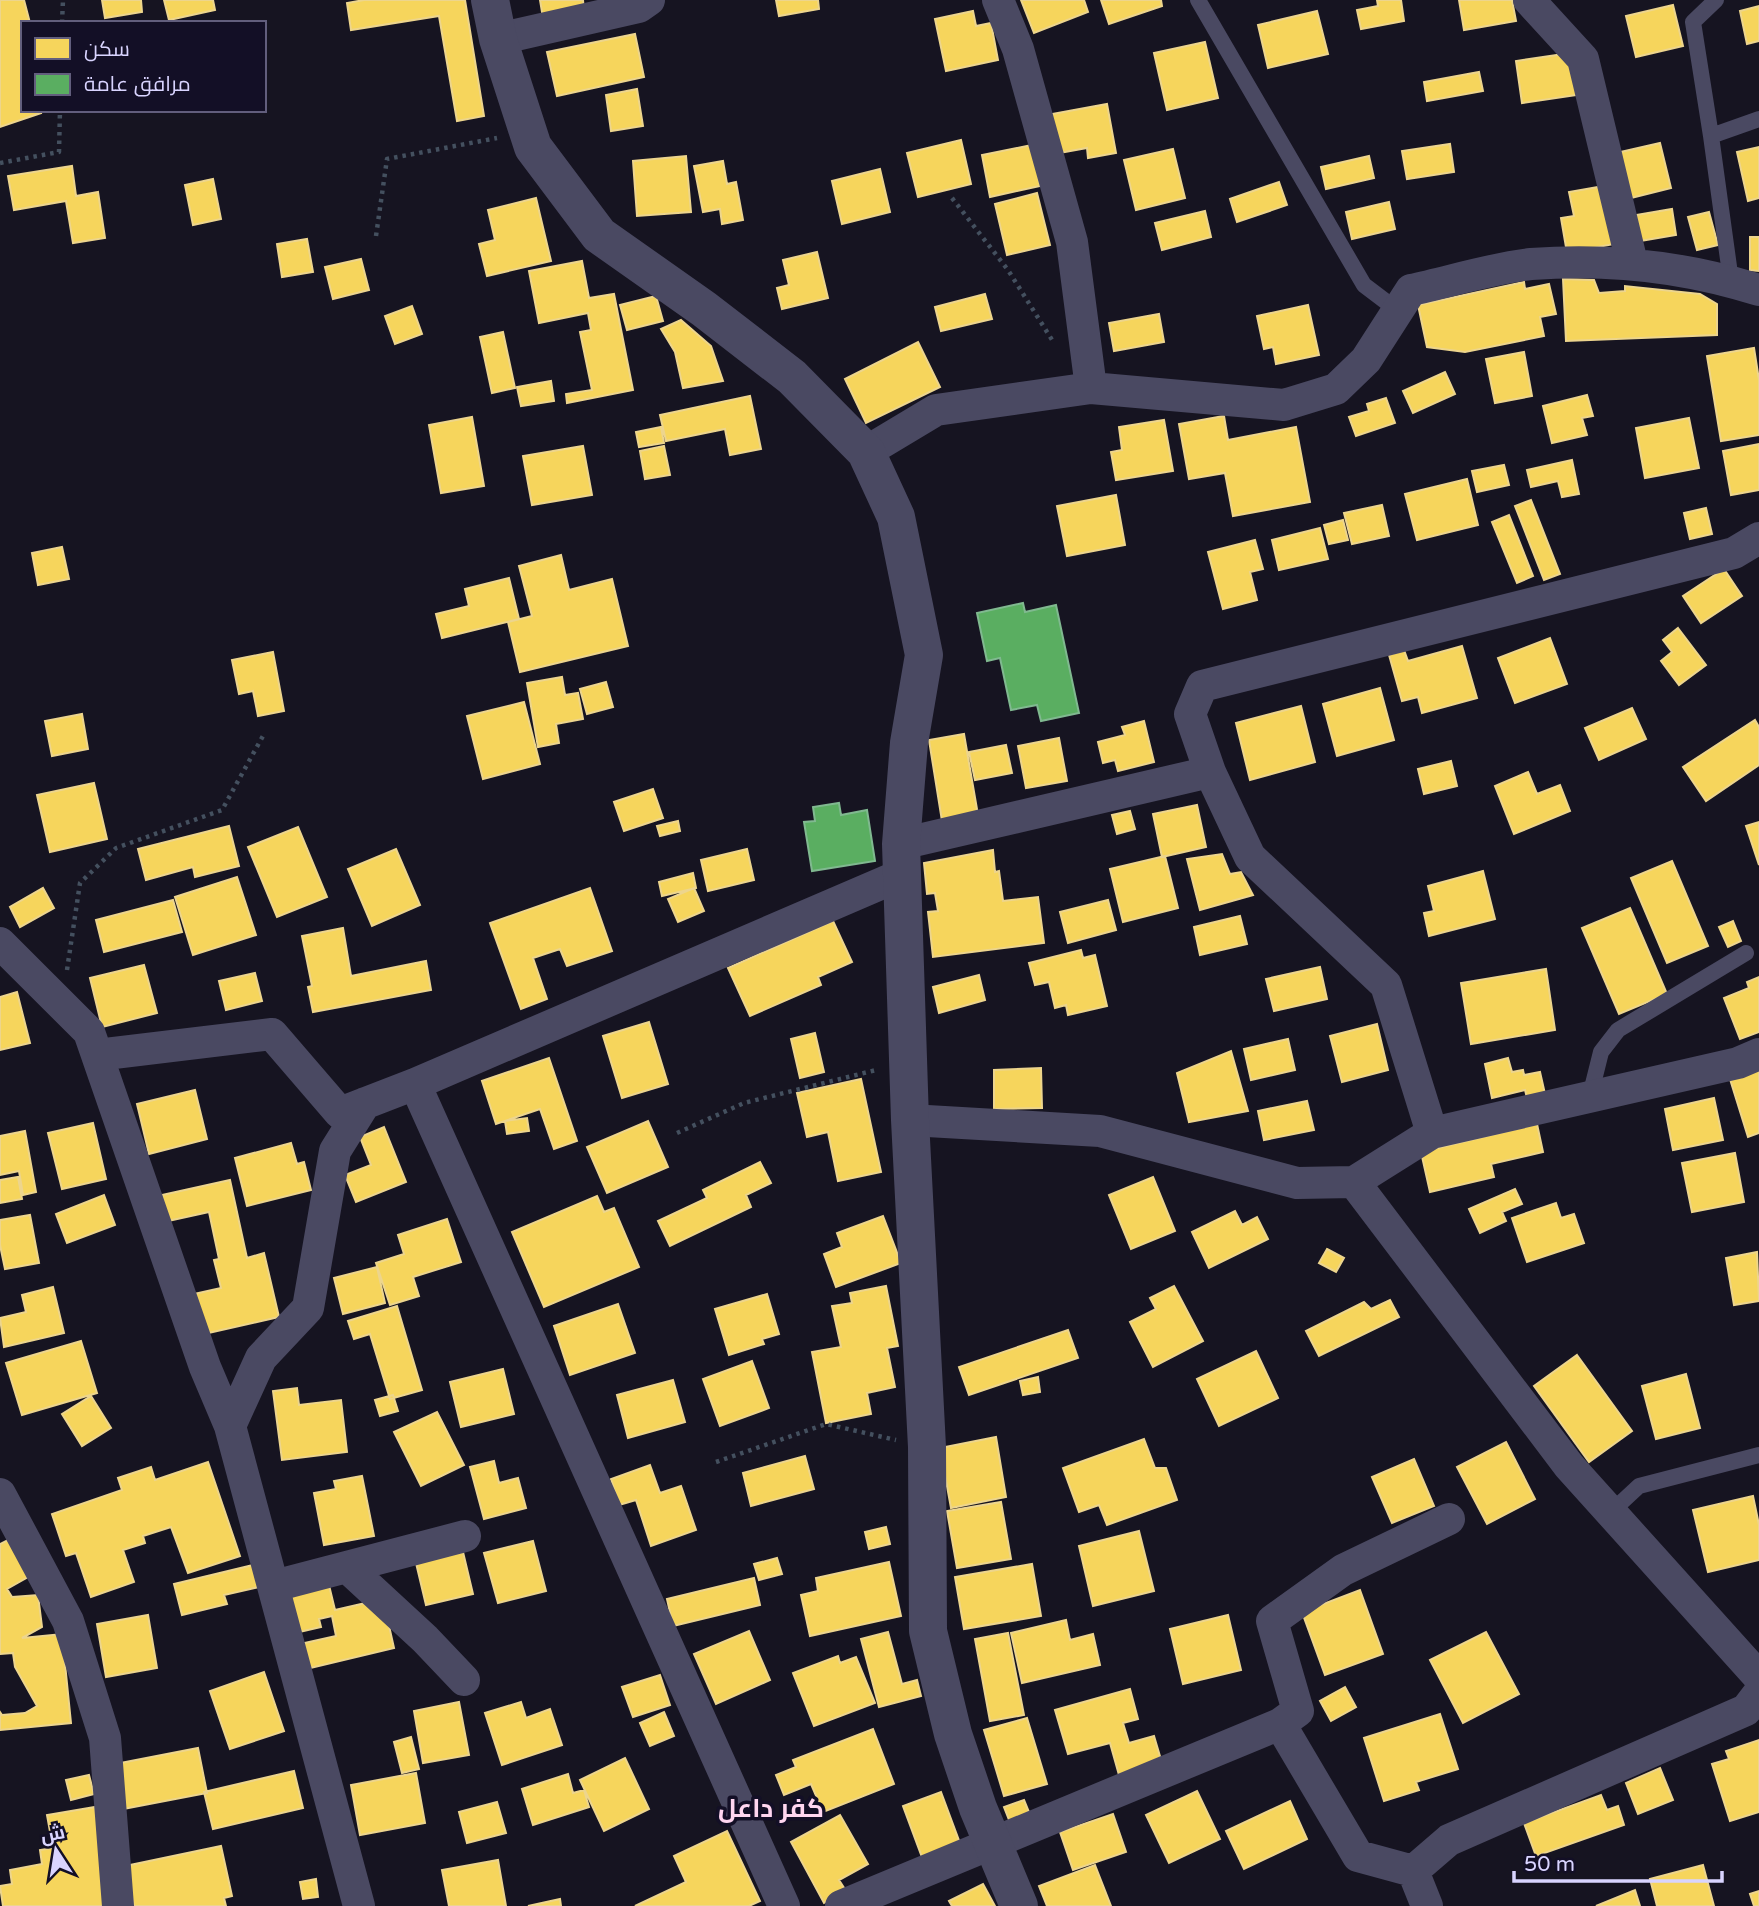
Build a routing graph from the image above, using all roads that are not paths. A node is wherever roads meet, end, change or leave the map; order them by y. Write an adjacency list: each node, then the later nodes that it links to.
1 (490, 0): 7 (street)
2 (649, 0): 7 (street)
3 (998, 0): 13 (street)
4 (1198, 0): 12 (lane)
5 (1529, 0): 10 (street)
6 (1716, 0): 9 (lane)
7 (498, 39): 14 (street)
8 (1759, 119): 9 (lane)
9 (1711, 136): 11 (lane)
10 (1632, 263): 11 (street); 12 (street)
11 (1745, 286)
12 (1397, 310): 13 (street)
13 (1084, 389): 14 (street)
14 (866, 452): 17 (street)
15 (1759, 538): 16 (street)
16 (1210, 772): 17 (street); 26 (street)
17 (901, 860): 22 (street); 25 (street)
18 (0, 943): 21 (street)
19 (1745, 953): 23 (lane)
20 (1759, 1054): 23 (street)
21 (96, 1055): 24 (street); 28 (street)
22 (415, 1084): 24 (street); 44 (street)
23 (1590, 1097): 26 (street)
24 (366, 1103): 28 (street)
25 (910, 1119): 27 (street); 40 (street)
26 (1432, 1133): 27 (street)
27 (1354, 1182): 31 (street)
28 (230, 1426): 35 (street)
29 (1759, 1455): 31 (lane)
30 (0, 1494): 42 (street)
31 (1611, 1512): 36 (street)
32 (1448, 1519): 39 (street)
33 (465, 1536): 34 (street)
34 (346, 1567): 35 (street); 37 (street)
35 (274, 1586): 43 (street)
36 (1759, 1677)
37 (464, 1680)
38 (1759, 1693): 41 (street)
39 (1280, 1724): 40 (street); 41 (street)
40 (993, 1845): 45 (street); 46 (street)
41 (1413, 1871): 47 (street)
42 (118, 1906)
43 (359, 1906)
44 (784, 1906)
45 (841, 1906)
46 (1019, 1906)
47 (1426, 1906)

